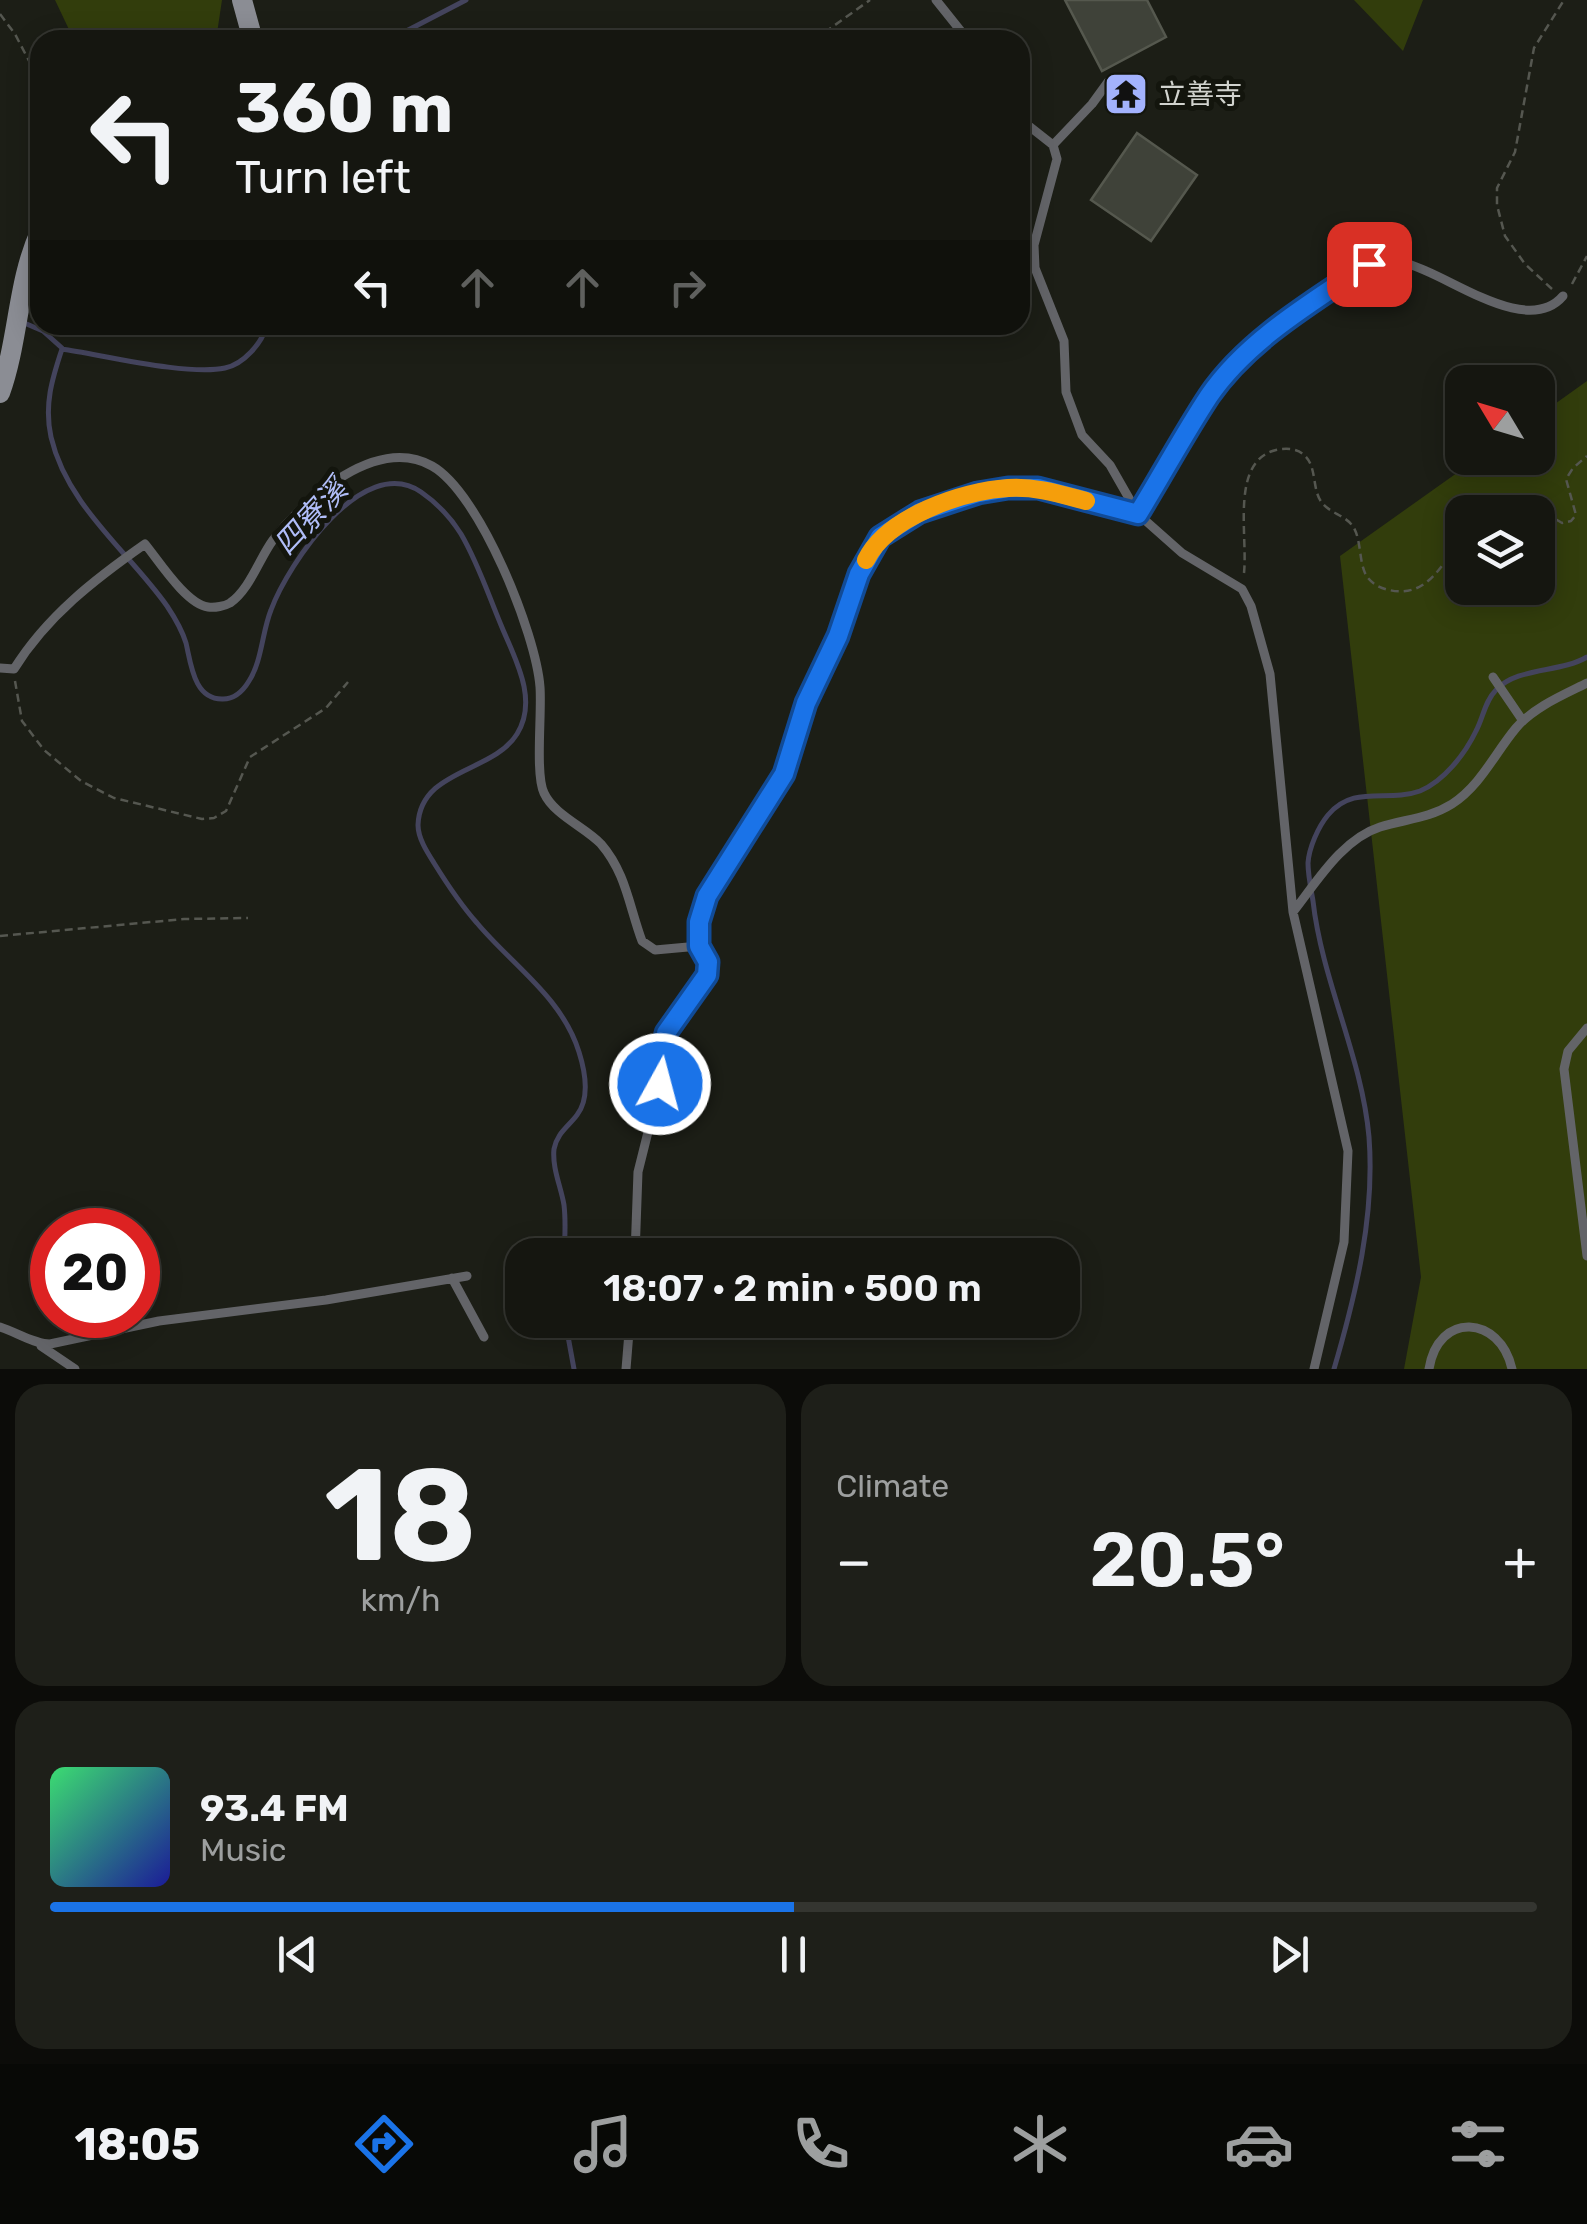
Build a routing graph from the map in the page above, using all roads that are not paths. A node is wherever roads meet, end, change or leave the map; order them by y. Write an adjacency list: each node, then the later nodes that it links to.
1 (242, 0): 3 (street)
2 (936, 0): 4 (lane)
3 (250, 30)
4 (960, 30)
5 (1108, 82): 7 (lane)
6 (1030, 127): 7 (lane)
7 (1053, 145): 11 (lane)
8 (30, 256): 10 (street)
9 (1563, 296): 11 (lane)
10 (0, 393)
11 (1138, 514): 16 (lane); 17 (lane)
12 (0, 668): 17 (lane)
13 (1492, 677): 15 (lane)
14 (1587, 683): 15 (lane)
15 (1523, 721): 16 (lane)
16 (1293, 912): 29 (lane)
17 (699, 946): 19 (lane)
18 (1587, 1028): 20 (lane)
19 (636, 1238)
20 (1587, 1256)
21 (468, 1276): 22 (lane)
22 (452, 1278): 24 (lane); 26 (lane)
23 (0, 1327): 26 (lane)
24 (484, 1336)
25 (629, 1338): 28 (lane)
26 (39, 1344): 27 (lane)
27 (75, 1369)
28 (626, 1369)
29 (1314, 1369)
30 (1429, 1369): 31 (lane)
31 (1512, 1369)

